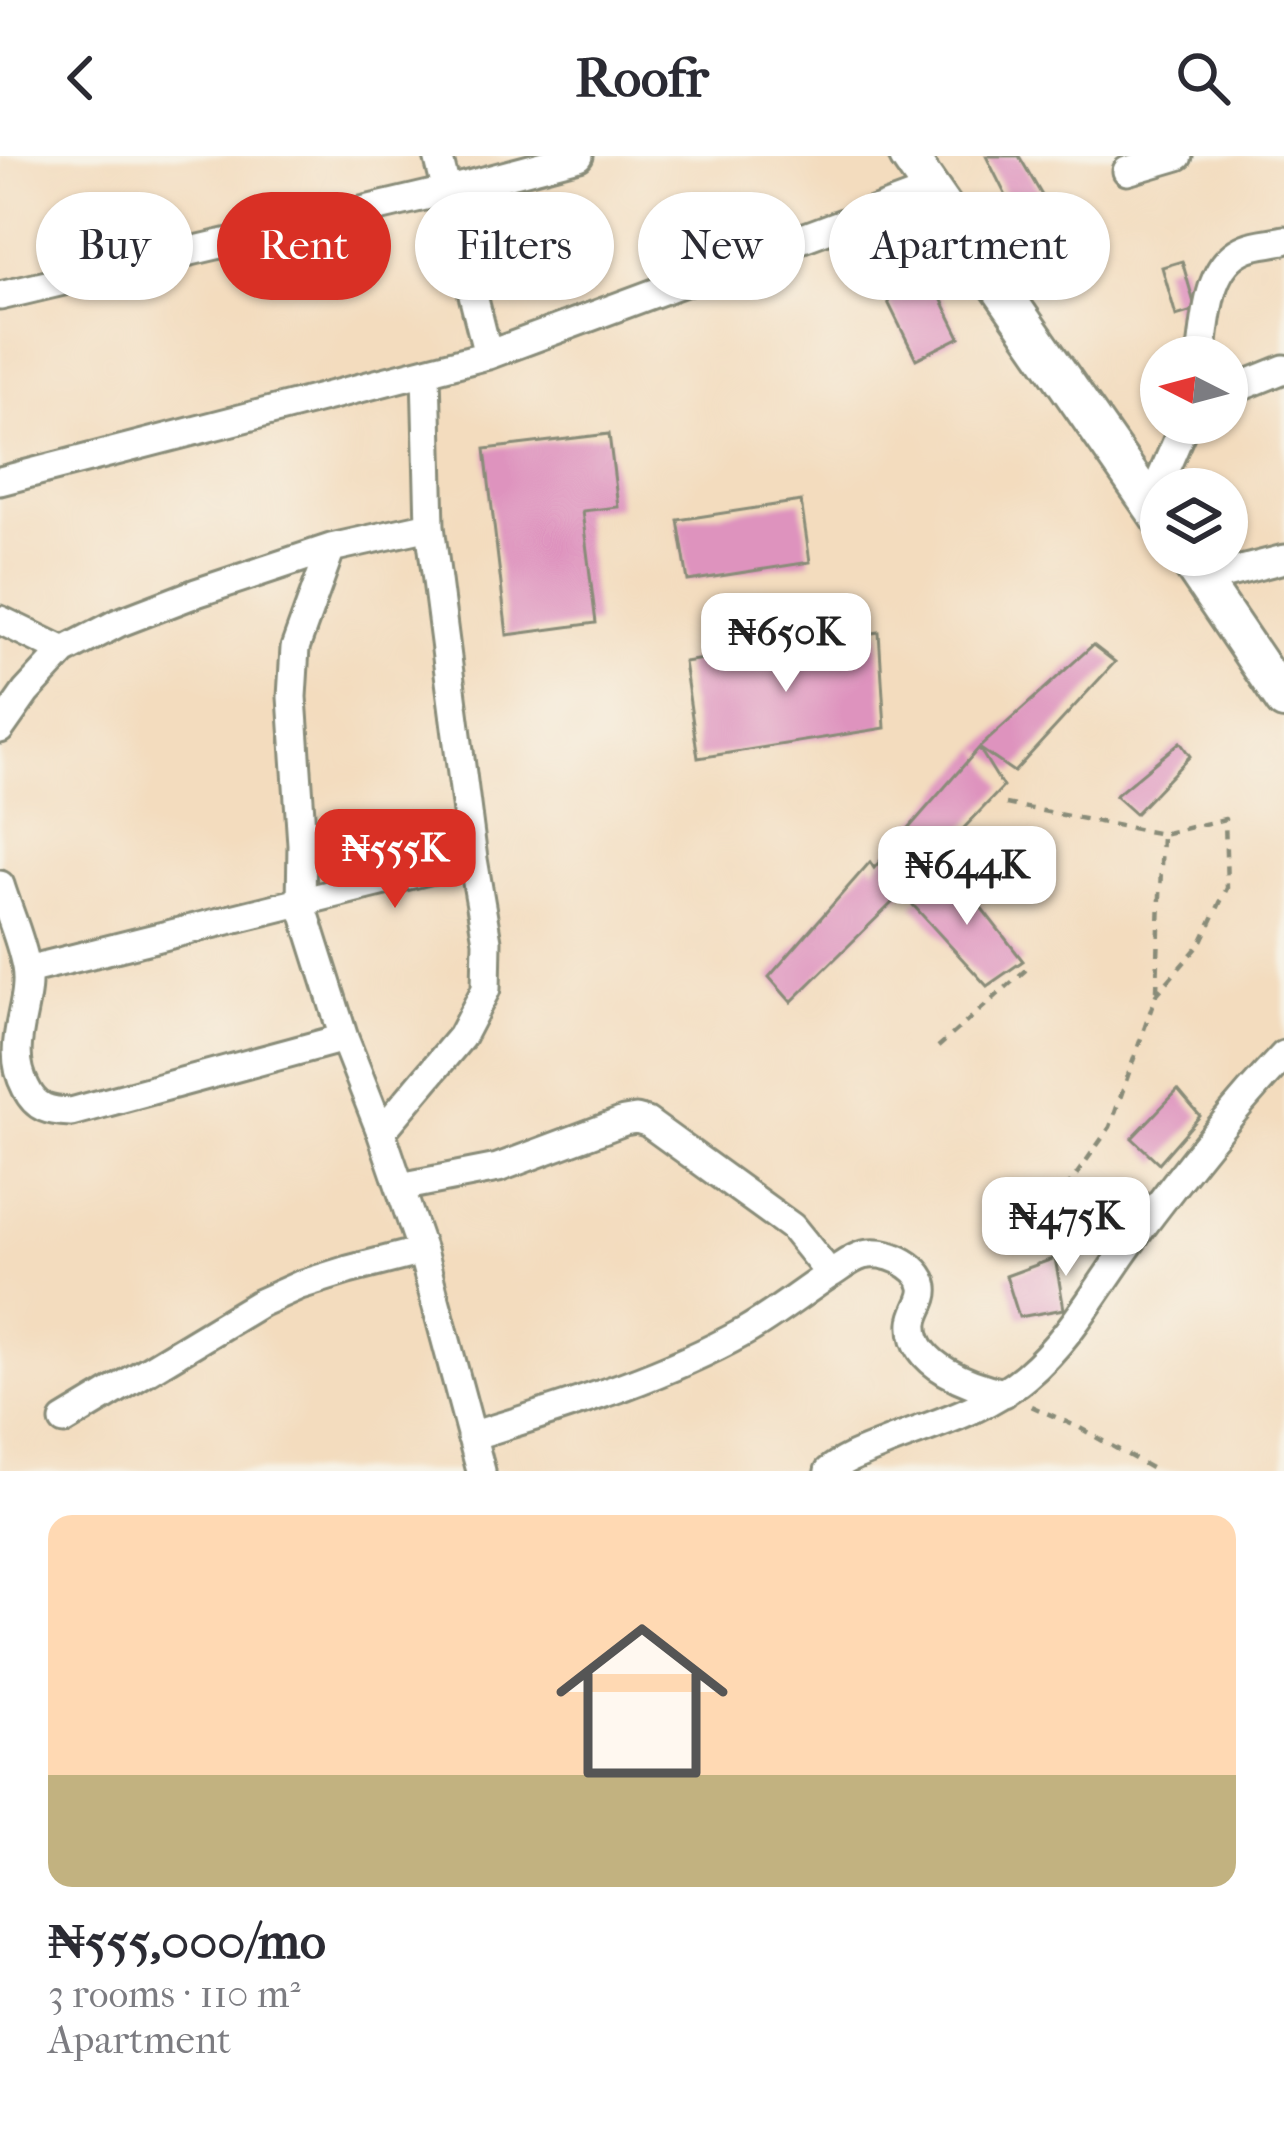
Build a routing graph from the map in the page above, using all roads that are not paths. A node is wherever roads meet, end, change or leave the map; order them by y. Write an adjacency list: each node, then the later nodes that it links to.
1 (438, 156): 7 (street)
2 (579, 156): 7 (street)
3 (908, 156): 6 (main road)
4 (1178, 156): 5 (street)
5 (1127, 171)
6 (932, 190): 11 (street); 16 (main road)
7 (446, 191): 9 (street); 11 (street)
8 (1284, 240): 10 (street)
9 (0, 296)
10 (1205, 336)
11 (488, 355): 13 (street)
12 (1284, 369): 14 (street)
13 (426, 373): 15 (street); 17 (street)
14 (1248, 384)
15 (0, 481)
16 (1140, 489)
17 (430, 526): 18 (street); 26 (street)
18 (331, 548): 23 (street); 28 (street)
19 (1284, 559): 20 (street)
20 (1248, 562)
21 (1199, 576): 24 (main road)
22 (0, 620): 23 (street)
23 (64, 651): 25 (street)
24 (1284, 700)
25 (0, 729)
26 (473, 859): 28 (street); 32 (street)
27 (0, 885): 29 (street)
28 (301, 902): 29 (street); 30 (street)
29 (27, 970): 30 (street)
30 (344, 1038): 32 (street)
31 (1284, 1055): 36 (street)
32 (381, 1132): 33 (street)
33 (400, 1186): 34 (street); 35 (street)
34 (422, 1251): 37 (street); 38 (street)
35 (830, 1274): 36 (street); 38 (street)
36 (1004, 1394): 40 (street)
37 (64, 1421)
38 (471, 1436): 39 (street)
39 (481, 1471)
40 (829, 1471)

